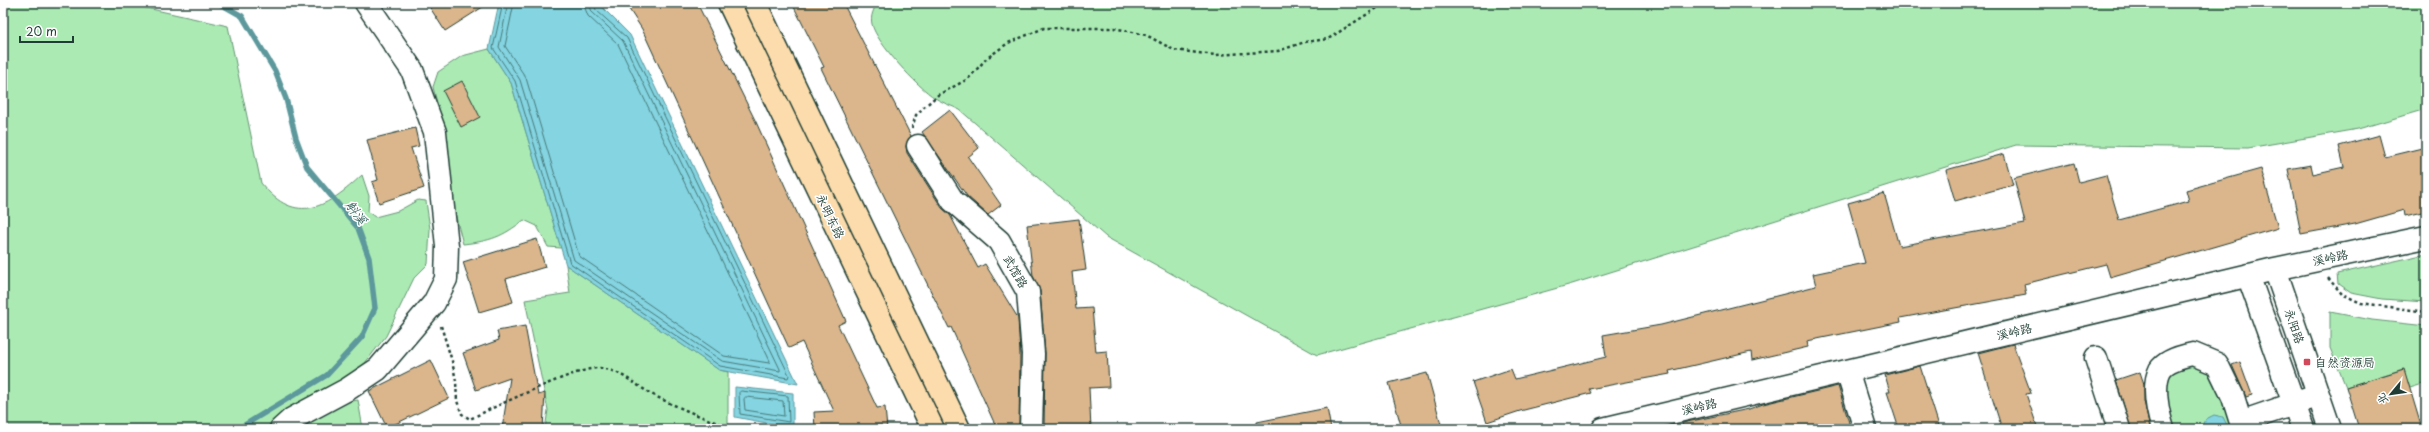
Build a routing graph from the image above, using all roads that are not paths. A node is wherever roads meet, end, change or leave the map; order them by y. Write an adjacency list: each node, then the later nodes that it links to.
1 (366, 3): 13 (street)
2 (729, 3): 14 (main road, 永明东路)
3 (755, 3): 15 (main road, 永明东路)
4 (918, 146): 16 (street, 武馆路)
5 (2426, 237): 6 (street, 溪岭路)
6 (2275, 269): 7 (street, 溪岭路); 10 (street, 永阳路)
7 (2248, 275): 9 (street, 溪岭路); 11 (street)
8 (2096, 358): 19 (street)
9 (1847, 371): 17 (street, 溪岭路); 18 (street)
10 (2319, 396): 11 (street); 22 (street, 永阳路)
11 (2294, 404): 12 (street); 21 (street)
12 (2242, 426): 20 (street)
13 (281, 429)
14 (933, 429)
15 (959, 429)
16 (1031, 429)
17 (1603, 429)
18 (1865, 429)
19 (2120, 429)
20 (2163, 429)
21 (2303, 429)
22 (2330, 429)

